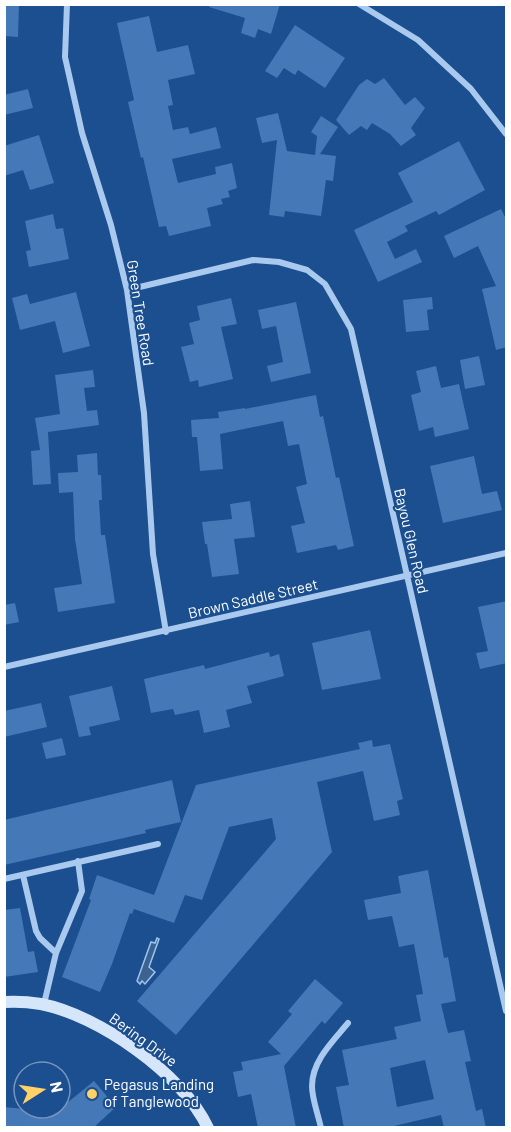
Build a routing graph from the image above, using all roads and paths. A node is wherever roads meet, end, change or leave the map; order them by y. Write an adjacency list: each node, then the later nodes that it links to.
1 (67, 4): 4 (street, Green Tree Road)
2 (359, 4): 3 (street)
3 (507, 134)
4 (127, 290): 6 (street, Bayou Glen Road); 7 (street, Green Tree Road)
5 (507, 553): 6 (street, Brown Saddle Street)
6 (407, 576): 7 (street, Brown Saddle Street); 16 (street, Bayou Glen Road)
7 (166, 632): 8 (street, Brown Saddle Street)
8 (4, 667)
9 (158, 844): 10 (street)
10 (78, 861): 11 (street); 13 (street)
11 (23, 874): 12 (street); 13 (street)
12 (4, 879)
13 (56, 953): 15 (street)
14 (4, 1002): 15 (street, Bering Drive)
15 (44, 1004): 18 (street, Bering Drive)
16 (507, 1011)
17 (348, 1023): 19 (street)
18 (208, 1128)
19 (321, 1128)

